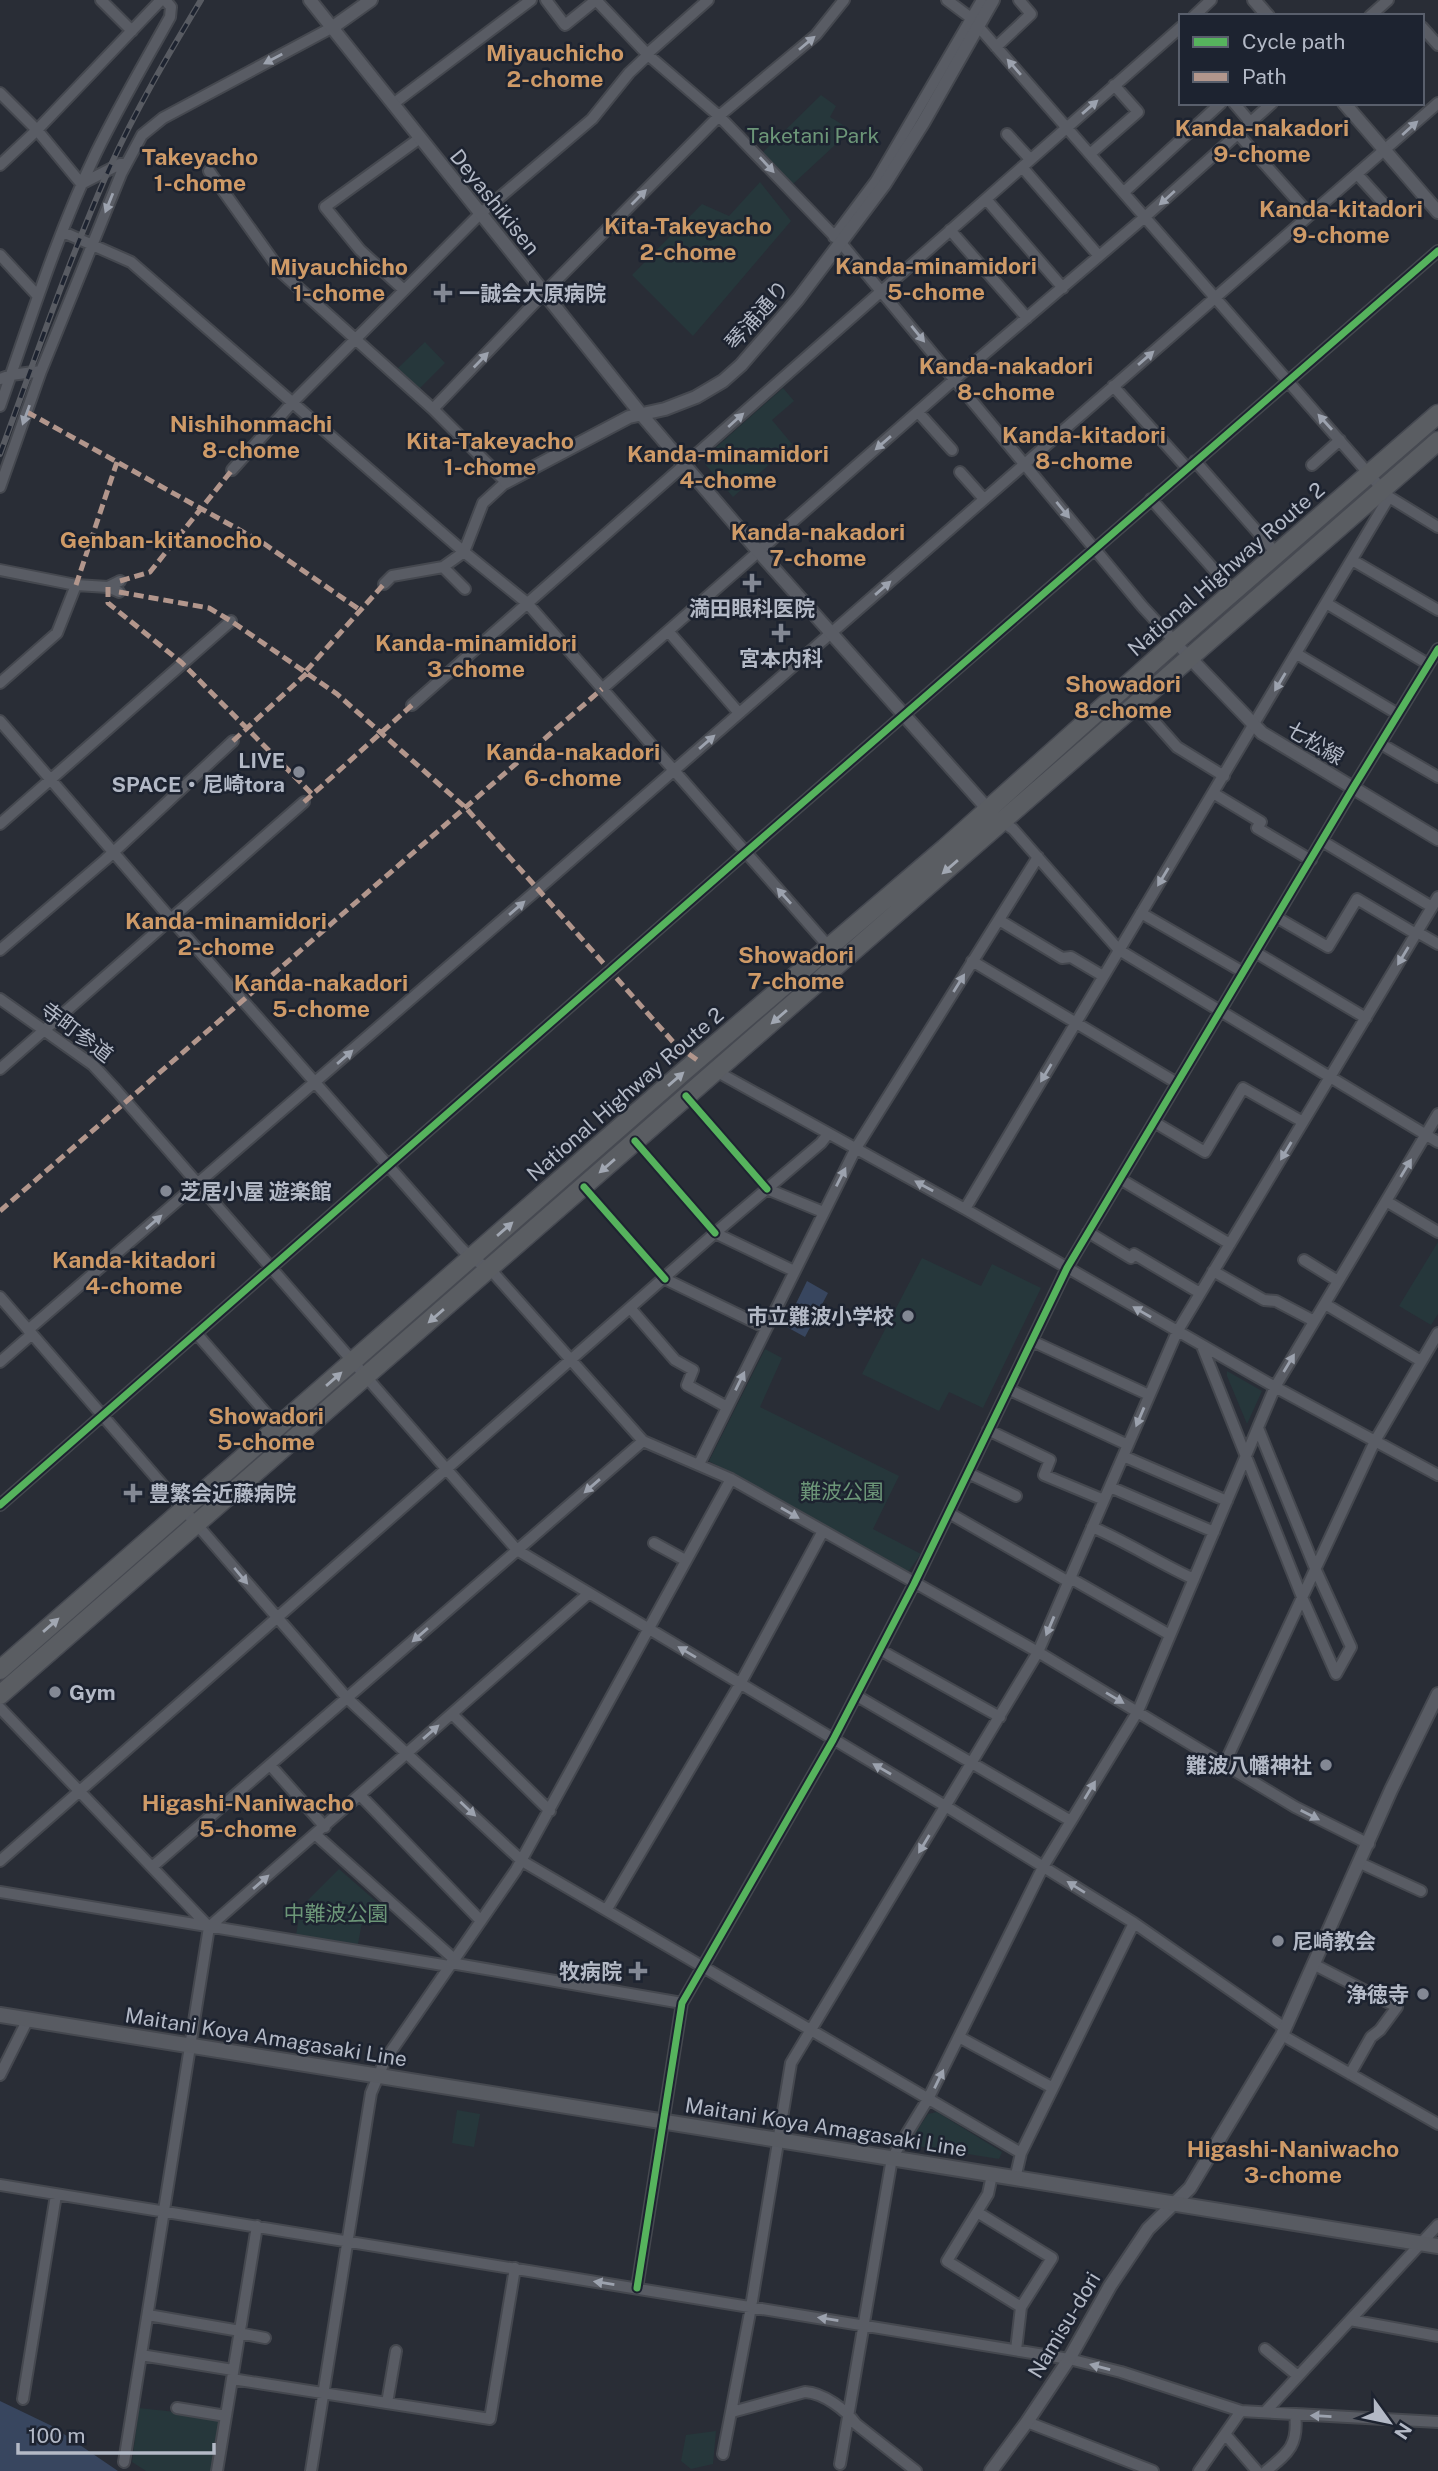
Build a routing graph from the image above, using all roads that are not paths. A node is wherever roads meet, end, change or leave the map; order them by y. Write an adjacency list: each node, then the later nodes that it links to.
1 (101, 0): 24 (street)
2 (163, 0): 24 (street); 50 (street)
3 (310, 0): 21 (street, Deyashikisen)
4 (371, 0): 21 (street)
5 (531, 0): 31 (street)
6 (546, 0): 7 (street)
7 (596, 0): 27 (street)
8 (708, 0): 27 (street)
9 (844, 0): 36 (street, one-way to 9)
10 (947, 0): 20 (street)
11 (982, 0): 20 (street)
12 (993, 0): 20 (street, 琴浦通り)
13 (1018, 0): 26 (street)
14 (1211, 0): 17 (street)
15 (1254, 0): 18 (street)
16 (1388, 0): 19 (street)
17 (1196, 14)
18 (1266, 14)
19 (1372, 14)
20 (974, 22): 26 (street); 60 (street, 琴浦通り)
21 (333, 27): 31 (street, Deyashikisen); 46 (street, one-way to 46)
22 (1179, 29): 28 (street)
23 (1424, 29): 25 (street)
24 (132, 31): 39 (street)
25 (1438, 45)
26 (996, 47): 38 (street, one-way to 26)
27 (648, 55): 36 (street); 55 (street)
28 (1115, 85): 38 (street, one-way to 28); 44 (street)
29 (0, 93): 39 (street)
30 (1438, 103): 43 (street, one-way to 30)
31 (393, 104): 42 (street, Deyashikisen)
32 (1219, 105): 51 (street)
33 (1236, 105): 37 (street)
34 (1270, 105): 37 (street)
35 (1346, 105): 43 (street)
36 (719, 116): 60 (street, one-way to 60); 68 (street, one-way to 36)
37 (1251, 123): 41 (street)
38 (1067, 127): 44 (street); 45 (street)
39 (37, 131): 47 (street); 50 (street)
40 (1007, 134): 45 (street)
41 (1238, 134): 56 (street); 57 (street, one-way to 57)
42 (420, 138): 55 (street, Deyashikisen); 66 (street)
43 (1386, 150): 49 (street); 54 (street)
44 (1090, 153): 51 (street)
45 (1026, 163): 52 (street); 64 (street)
46 (126, 164): 50 (street); 61 (street, one-way to 61)
47 (0, 165)
48 (209, 171): 72 (street)
49 (1357, 174): 53 (street); 56 (street)
50 (83, 183): 59 (street)
51 (1124, 192): 57 (street)
52 (986, 199): 58 (street); 65 (street)
53 (1386, 206)
54 (1438, 212)
55 (480, 214): 66 (street); 68 (street, Deyashikisen)
56 (1310, 215): 70 (street)
57 (1146, 216): 64 (street); 70 (street)
58 (950, 230): 67 (street); 71 (street)
59 (63, 232): 61 (street); 69 (street)
60 (838, 240): 67 (street); 82 (street, 琴浦通り)
61 (92, 244): 73 (street); 78 (street)
62 (1438, 251): 76 (street)
63 (0, 255): 69 (street)
64 (1099, 256): 65 (street)
65 (1063, 288): 71 (street)
66 (404, 290): 72 (street)
67 (882, 290): 75 (street, one-way to 75); 88 (street, one-way to 67)
68 (544, 293): 80 (street, one-way to 68); 82 (street, Deyashikisen)
69 (37, 295): 74 (street)
70 (1215, 297): 76 (street); 77 (street, one-way to 70)
71 (1027, 318): 75 (street)
72 (355, 339): 78 (street); 80 (street)
73 (41, 372): 74 (street); 95 (street, one-way to 95)
74 (6, 377): 79 (street)
75 (955, 379): 81 (street); 87 (street)
76 (1288, 381): 84 (street, one-way to 76); 89 (street)
77 (1113, 386): 87 (street); 89 (street)
78 (293, 402): 91 (street); 101 (street)
79 (0, 406)
80 (433, 409): 94 (street)
81 (918, 412): 86 (street); 102 (street, one-way to 102)
82 (641, 414): 88 (street, Deyashikisen); 94 (street, 琴浦通り)
83 (1438, 414): 93 (highway, National Highway Route 2)
84 (1340, 440): 90 (street); 93 (street)
85 (1438, 441): 96 (highway, National Highway Route 2)
86 (951, 450)
87 (1025, 463): 97 (street); 100 (street, one-way to 100)
88 (685, 465): 102 (street, Deyashikisen); 112 (street)
89 (1191, 465): 98 (street); 103 (street)
90 (1312, 465)
91 (232, 470)
92 (960, 472): 97 (street)
93 (1370, 473): 96 (street); 103 (highway, National Highway Route 2)
94 (506, 482): 101 (street, 琴浦通り)
95 (0, 487)
96 (1386, 493): 99 (street); 104 (street); 121 (highway, National Highway Route 2)
97 (984, 499): 117 (street, one-way to 97)
98 (1151, 499): 100 (street); 111 (street)
99 (1438, 527)
100 (1094, 548): 118 (street); 129 (street)
101 (464, 552): 105 (street); 112 (street)
102 (759, 552): 116 (street); 117 (street, Deyashikisen)
103 (1277, 554): 111 (highway, National Highway Route 2)
104 (1352, 560): 113 (street); 114 (street)
105 (443, 567): 107 (street); 110 (street)
106 (0, 570): 108 (street)
107 (384, 584)
108 (76, 585): 109 (street); 123 (street)
109 (116, 587)
110 (465, 589)
111 (1234, 592): 118 (highway, National Highway Route 2)
112 (527, 603): 124 (street); 126 (street)
113 (1326, 603): 120 (street); 122 (street)
114 (1438, 610)
115 (231, 621): 137 (street)
116 (667, 631): 124 (street); 127 (street)
117 (831, 633): 127 (street); 129 (street, Deyashikisen)
118 (1174, 643): 121 (street); 141 (highway, National Highway Route 2)
119 (1438, 650): 122 (street)
120 (1297, 654): 128 (street); 131 (street, one-way to 131)
121 (1189, 657): 125 (highway, National Highway Route 2); 131 (street, 七松線)
122 (1429, 664): 128 (street)
123 (0, 683)
124 (602, 689): 134 (street)
125 (1137, 702): 135 (street); 141 (highway, National Highway Route 2)
126 (412, 705)
127 (739, 713): 134 (street, one-way to 127)
128 (1398, 714): 133 (street)
129 (904, 715): 141 (street, Deyashikisen); 146 (street)
130 (0, 721): 137 (street)
131 (1253, 726): 135 (street); 138 (street, 七松線)
132 (233, 741): 145 (street)
133 (1381, 744): 136 (street); 138 (street)
134 (674, 770): 146 (street); 172 (street, one-way to 134)
135 (1224, 776): 139 (street)
136 (1438, 777)
137 (50, 779): 142 (street); 145 (street)
138 (1353, 788): 143 (street, 七松線); 144 (street)
139 (1213, 793): 148 (street); 150 (street, one-way to 150)
140 (304, 802): 152 (street)
141 (994, 816): 147 (street); 156 (highway, National Highway Route 2); 170 (highway, National Highway Route 2, one-way to 170)
142 (0, 824)
143 (1438, 839)
144 (1322, 841): 148 (street); 149 (street)
145 (113, 852): 152 (street); 157 (street)
146 (745, 853): 156 (street, one-way to 146); 181 (street)
147 (1038, 857): 153 (street); 158 (street)
148 (1311, 860): 151 (street)
149 (1435, 902): 154 (street)
150 (1141, 913): 158 (street); 161 (street)
151 (1276, 917): 154 (street); 159 (street)
152 (171, 919): 167 (street); 172 (street)
153 (999, 920): 160 (street); 162 (street)
154 (1417, 933): 155 (street); 165 (street, one-way to 165)
155 (1438, 944)
156 (829, 947): 168 (highway, National Highway Route 2)
157 (0, 950)
158 (1119, 950): 162 (street); 164 (street)
159 (1255, 952): 161 (street); 165 (street)
160 (972, 961): 166 (street); 180 (street, one-way to 160)
161 (1243, 972): 164 (street)
162 (1103, 976): 166 (street)
163 (0, 999): 167 (street, 寺町参道)
164 (1219, 1012): 171 (street); 173 (street)
165 (1366, 1018): 171 (street)
166 (1075, 1024): 173 (street); 186 (street, one-way to 186)
167 (44, 1030): 169 (street); 183 (street, 寺町参道)
168 (697, 1060): 170 (street); 192 (highway, National Highway Route 2, one-way to 168)
169 (0, 1069)
170 (717, 1071): 177 (street); 196 (highway, National Highway Route 2, one-way to 196)
171 (1330, 1078): 176 (street); 178 (street)
172 (315, 1082): 181 (street); 183 (street)
173 (1177, 1083): 175 (street)
174 (1438, 1114): 178 (street)
175 (1154, 1122): 176 (street); 182 (street)
176 (1303, 1122): 191 (street, one-way to 191)
177 (828, 1134): 180 (street); 184 (street)
178 (1426, 1135): 179 (street); 185 (street, one-way to 178)
179 (1438, 1142)
180 (856, 1148): 186 (street, one-way to 180); 187 (street, one-way to 180)
181 (389, 1165): 192 (street); 194 (street)
182 (1120, 1179): 188 (street); 191 (street)
183 (199, 1183): 194 (street, 寺町参道); 207 (street, one-way to 183)
184 (767, 1189): 187 (street); 190 (street)
185 (1386, 1201): 189 (street); 200 (street)
186 (965, 1209): 195 (street)
187 (823, 1212): 197 (street)
188 (1088, 1232): 195 (street); 201 (street)
189 (1438, 1232)
190 (715, 1233): 197 (street); 199 (street)
191 (1230, 1244): 198 (street)
192 (471, 1258): 196 (street); 217 (highway, National Highway Route 2)
193 (1304, 1260): 200 (street)
194 (272, 1267): 209 (street); 217 (street, 寺町参道)
195 (1067, 1268): 208 (street, one-way to 195); 211 (street)
196 (490, 1269): 214 (street); 218 (highway, National Highway Route 2, one-way to 218)
197 (794, 1271): 206 (street)
198 (1213, 1271): 201 (street); 205 (street)
199 (665, 1279): 204 (street); 206 (street)
200 (1338, 1281): 203 (street)
201 (1200, 1293): 208 (street)
202 (0, 1297): 207 (street)
203 (1325, 1304): 205 (street); 215 (street)
204 (631, 1309): 214 (street); 222 (street)
205 (1314, 1321): 219 (street, one-way to 205)
206 (766, 1328): 222 (street, one-way to 206)
207 (30, 1332): 216 (street); 223 (street)
208 (1177, 1332): 212 (street); 221 (street)
209 (196, 1333): 223 (street); 224 (street)
210 (1438, 1333): 213 (street)
211 (1032, 1341): 220 (street); 221 (street)
212 (1202, 1346): 219 (street); 230 (street)
213 (1434, 1350): 215 (street)
214 (571, 1360): 227 (street); 232 (street)
215 (1422, 1361): 228 (street)
216 (0, 1362)
217 (354, 1362): 218 (street, 寺町参道); 224 (highway, National Highway Route 2, one-way to 217)
218 (367, 1377): 232 (street, 寺町参道); 243 (highway, National Highway Route 2)
219 (1275, 1387): 225 (street); 228 (street)
220 (1008, 1390): 226 (street); 229 (street)
221 (1149, 1395): 229 (street, one-way to 229)
222 (727, 1407): 231 (street)
223 (102, 1416): 240 (street); 241 (street)
224 (279, 1428): 241 (highway, National Highway Route 2)
225 (1258, 1428): 230 (street); 250 (street)
226 (988, 1430): 233 (street); 238 (street)
227 (643, 1441): 231 (street); 248 (street, one-way to 248)
228 (1375, 1441): 234 (street); 250 (street)
229 (1125, 1451): 236 (street); 239 (street)
230 (1245, 1457): 239 (street); 255 (street)
231 (699, 1464): 235 (street)
232 (447, 1469): 248 (street, 寺町参道); 256 (street)
233 (968, 1473): 237 (street); 242 (street)
234 (1438, 1475)
235 (731, 1479): 245 (street, one-way to 245); 249 (street)
236 (1110, 1487): 238 (street); 246 (street)
237 (1016, 1496)
238 (1104, 1500): 244 (street)
239 (1227, 1502): 246 (street)
240 (0, 1505)
241 (184, 1508): 243 (street); 261 (highway, National Highway Route 2, one-way to 241)
242 (948, 1513): 252 (street); 253 (street)
243 (197, 1524): 256 (street, one-way to 256); 264 (highway, National Highway Route 2)
244 (1092, 1527): 251 (street); 252 (street)
245 (823, 1531): 253 (street); 262 (street)
246 (1214, 1532): 251 (street)
247 (654, 1543): 249 (street)
248 (517, 1550): 254 (street, 寺町参道); 266 (street, one-way to 266)
249 (685, 1560): 257 (street)
250 (1315, 1568): 255 (street); 255 (street)
251 (1194, 1579): 258 (street)
252 (1070, 1580): 258 (street); 260 (street, one-way to 260)
253 (914, 1584): 259 (street); 260 (street)
254 (588, 1594): 257 (street, 寺町参道); 269 (street)
255 (1302, 1597): 275 (street)
256 (277, 1618): 266 (street); 276 (street)
257 (649, 1629): 262 (street, 寺町参道, one-way to 257); 279 (street)
258 (1170, 1635): 268 (street)
259 (880, 1650): 265 (street); 270 (street)
260 (1038, 1652): 268 (street, one-way to 268); 270 (street)
261 (0, 1670)
262 (740, 1684): 271 (street, 寺町参道); 291 (street)
263 (1438, 1693): 283 (street, Namisu-dori)
264 (0, 1695)
265 (857, 1696): 271 (street); 273 (street)
266 (347, 1698): 272 (street); 274 (street)
267 (0, 1708): 276 (street)
268 (1138, 1712): 275 (street); 280 (street, one-way to 268)
269 (452, 1714): 272 (street, one-way to 269); 279 (street)
270 (1000, 1717): 273 (street)
271 (834, 1740): 278 (street, 寺町参道, one-way to 271); 297 (street)
272 (408, 1753): 277 (street); 285 (street, one-way to 285)
273 (973, 1763): 278 (street); 280 (street)
274 (270, 1765): 281 (street); 287 (street)
275 (1224, 1765): 283 (street, one-way to 283)
276 (80, 1790): 284 (street); 287 (street)
277 (360, 1795): 281 (street); 292 (street)
278 (947, 1807): 288 (street, 寺町参道); 301 (street, one-way to 301)
279 (550, 1811): 285 (street)
280 (1071, 1821): 288 (street)
281 (325, 1827): 282 (street)
282 (316, 1835): 294 (street, one-way to 282); 295 (street)
283 (1368, 1844): 286 (street, Namisu-dori)
284 (0, 1861)
285 (522, 1861): 291 (street); 292 (street)
286 (1360, 1863): 289 (street); 296 (street, Namisu-dori)
287 (152, 1867): 294 (street)
288 (1043, 1867): 293 (street, 寺町参道, one-way to 288); 303 (street)
289 (1418, 1886)
290 (0, 1892): 294 (street)
291 (607, 1909): 297 (street)
292 (481, 1921): 295 (street)
293 (1135, 1923): 302 (street, 寺町参道); 308 (street)
294 (209, 1927): 295 (street); 304 (street)
295 (451, 1963): 298 (street); 307 (street)
296 (1312, 1964): 302 (street, Namisu-dori); 305 (street)
297 (703, 1967): 298 (street); 301 (street)
298 (682, 2003): 310 (street)
299 (0, 2015): 300 (main road, Maitani Koya Amagasaki Line)
300 (28, 2019): 304 (main road, Maitani Koya Amagasaki Line); 306 (street)
301 (810, 2030): 309 (street); 312 (street)
302 (1283, 2031): 305 (street, 寺町参道); 319 (street, Namisu-dori)
303 (959, 2037): 308 (street); 309 (street, one-way to 303)
304 (190, 2046): 307 (main road, Maitani Koya Amagasaki Line); 320 (street)
305 (1350, 2074): 311 (street, 寺町参道)
306 (0, 2075)
307 (378, 2076): 310 (main road, Maitani Koya Amagasaki Line); 324 (street)
308 (1052, 2088): 313 (street)
309 (929, 2099): 313 (street); 314 (street)
310 (662, 2122): 312 (main road, Maitani Koya Amagasaki Line); 328 (street)
311 (1438, 2124)
312 (777, 2140): 314 (main road, Maitani Koya Amagasaki Line); 330 (street)
313 (1021, 2153): 316 (street)
314 (892, 2158): 315 (main road, Maitani Koya Amagasaki Line); 333 (street)
315 (992, 2175): 316 (main road, Maitani Koya Amagasaki Line); 321 (street)
316 (1015, 2179): 319 (main road, Maitani Koya Amagasaki Line)
317 (0, 2185): 318 (street)
318 (56, 2195): 320 (street); 345 (street)
319 (1175, 2204): 325 (main road, Maitani Koya Amagasaki Line); 341 (street, Namisu-dori)
320 (165, 2212): 323 (street); 331 (street)
321 (977, 2212): 329 (street); 329 (street)
322 (1438, 2225): 325 (street)
323 (257, 2226): 324 (street); 334 (street)
324 (346, 2240): 327 (street); 344 (street)
325 (1420, 2243): 326 (main road, Maitani Koya Amagasaki Line); 332 (street)
326 (1438, 2246)
327 (515, 2268): 328 (street, one-way to 327); 346 (street)
328 (637, 2288): 330 (street)
329 (1021, 2306): 337 (street)
330 (751, 2307): 333 (street, one-way to 330); 349 (street)
331 (148, 2315): 334 (street); 340 (street)
332 (1350, 2320): 335 (street); 343 (street)
333 (864, 2324): 337 (street); 352 (street)
334 (240, 2332): 336 (street); 342 (street)
335 (1438, 2336)
336 (265, 2337)
337 (1016, 2350): 341 (street)
338 (1265, 2350): 343 (street)
339 (397, 2351): 346 (street)
340 (141, 2355): 342 (street); 358 (street)
341 (1069, 2359): 348 (street, one-way to 341); 354 (street, Namisu-dori)
342 (233, 2374): 344 (street); 353 (street)
343 (1298, 2376): 350 (street)
344 (322, 2393): 346 (street); 361 (street)
345 (23, 2399)
346 (387, 2403)
347 (177, 2408): 353 (street)
348 (1241, 2411): 350 (street); 356 (street)
349 (732, 2412): 352 (street); 357 (street)
350 (1265, 2412): 351 (street)
351 (1295, 2414): 355 (street, one-way to 351); 367 (street)
352 (849, 2415): 359 (street); 362 (street)
353 (226, 2416): 360 (street)
354 (1027, 2422): 363 (street, Namisu-dori); 364 (street)
355 (1438, 2422)
356 (1225, 2434): 365 (street); 366 (street)
357 (723, 2454)
358 (124, 2462)
359 (841, 2463)
360 (217, 2471)
361 (311, 2471)
362 (916, 2471)
363 (991, 2471)
364 (1153, 2471)
365 (1199, 2471)
366 (1257, 2471)
367 (1266, 2471)

